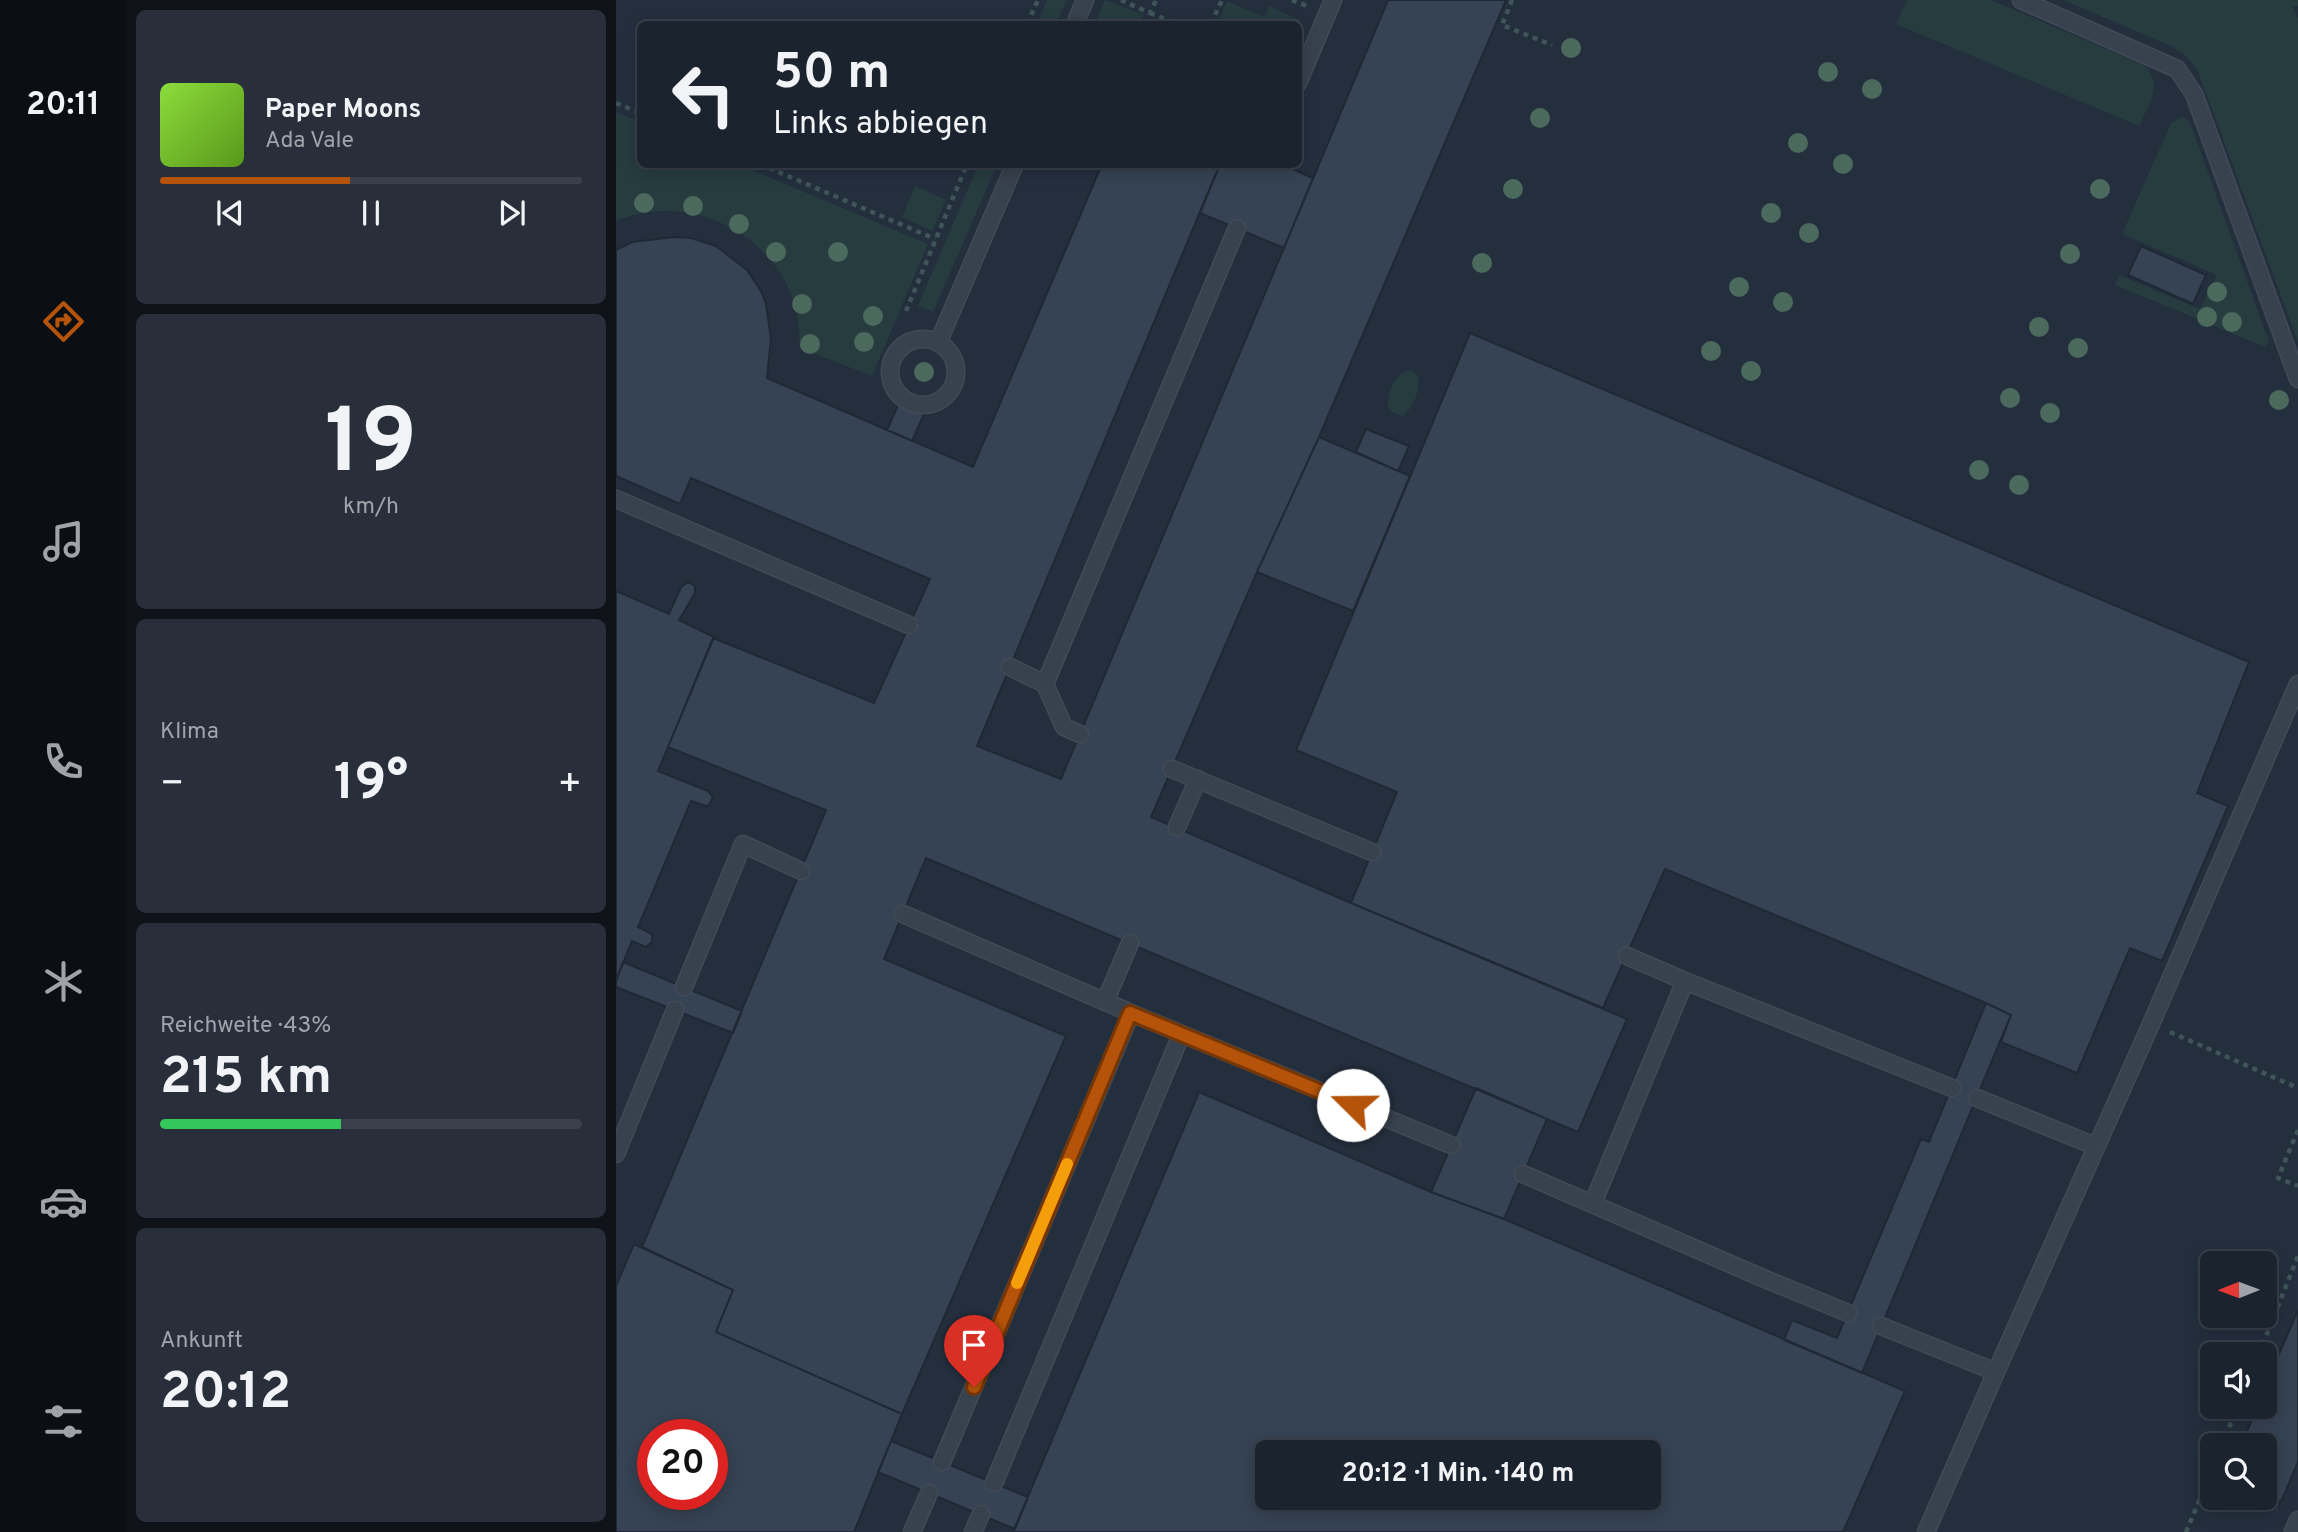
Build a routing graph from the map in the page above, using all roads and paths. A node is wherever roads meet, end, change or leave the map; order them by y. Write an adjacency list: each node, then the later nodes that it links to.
1 (1038, 0): 10 (path)
2 (1085, 0): 11 (lane)
3 (1121, 0): 9 (path)
4 (1156, 0): 9 (path)
5 (1222, 0): 13 (path)
6 (1333, 0): 15 (lane)
7 (1512, 0): 14 (path)
8 (2021, 0): 25 (lane)
9 (1150, 13): 12 (path)
10 (1028, 21)
11 (1076, 21)
12 (1170, 21)
13 (1213, 21)
14 (1552, 45)
15 (1302, 74)
16 (616, 103): 17 (path)
17 (637, 110)
18 (769, 168): 22 (path)
19 (965, 168): 22 (path)
20 (1013, 168): 24 (lane)
21 (1237, 228): 29 (lane)
22 (935, 239): 23 (path)
23 (906, 311)
24 (938, 343): 24 (lane)
25 (2298, 379)
26 (616, 499): 27 (lane)
27 (909, 625)
28 (1010, 667): 29 (lane)
29 (1045, 684): 31 (lane)
30 (2298, 684): 45 (lane)
31 (1080, 734)
32 (1172, 769): 33 (lane)
33 (1198, 779): 34 (lane); 35 (lane)
34 (1177, 827)
35 (1372, 852)
36 (801, 871): 41 (lane)
37 (902, 914): 42 (lane)
38 (1130, 943): 42 (lane)
39 (1627, 956): 40 (lane)
40 (1685, 981): 47 (lane); 56 (lane)
41 (684, 987)
42 (1104, 1002): 44 (lane)
43 (675, 1010): 53 (lane)
44 (1130, 1013): 46 (lane); 62 (lane)
45 (2151, 1024): 48 (path); 52 (lane)
46 (1181, 1035): 51 (lane); 63 (lane)
47 (1952, 1088)
48 (2298, 1088)
49 (1977, 1098): 52 (lane)
50 (2298, 1130): 55 (path)
51 (1451, 1145)
52 (2095, 1146): 61 (lane)
53 (616, 1154)
54 (1523, 1174): 56 (lane)
55 (2298, 1186)
56 (1593, 1203): 58 (lane)
57 (2298, 1256): 60 (path)
58 (1848, 1312)
59 (1881, 1326): 61 (lane)
60 (2264, 1342)
61 (1996, 1372): 70 (lane)
62 (942, 1462)
63 (994, 1483)
64 (929, 1493): 68 (lane)
65 (2200, 1502): 71 (path)
66 (981, 1514): 69 (lane)
67 (2292, 1517): 72 (lane)
68 (912, 1532)
69 (973, 1532)
70 (1926, 1532)
71 (2186, 1532)
72 (2293, 1532)

